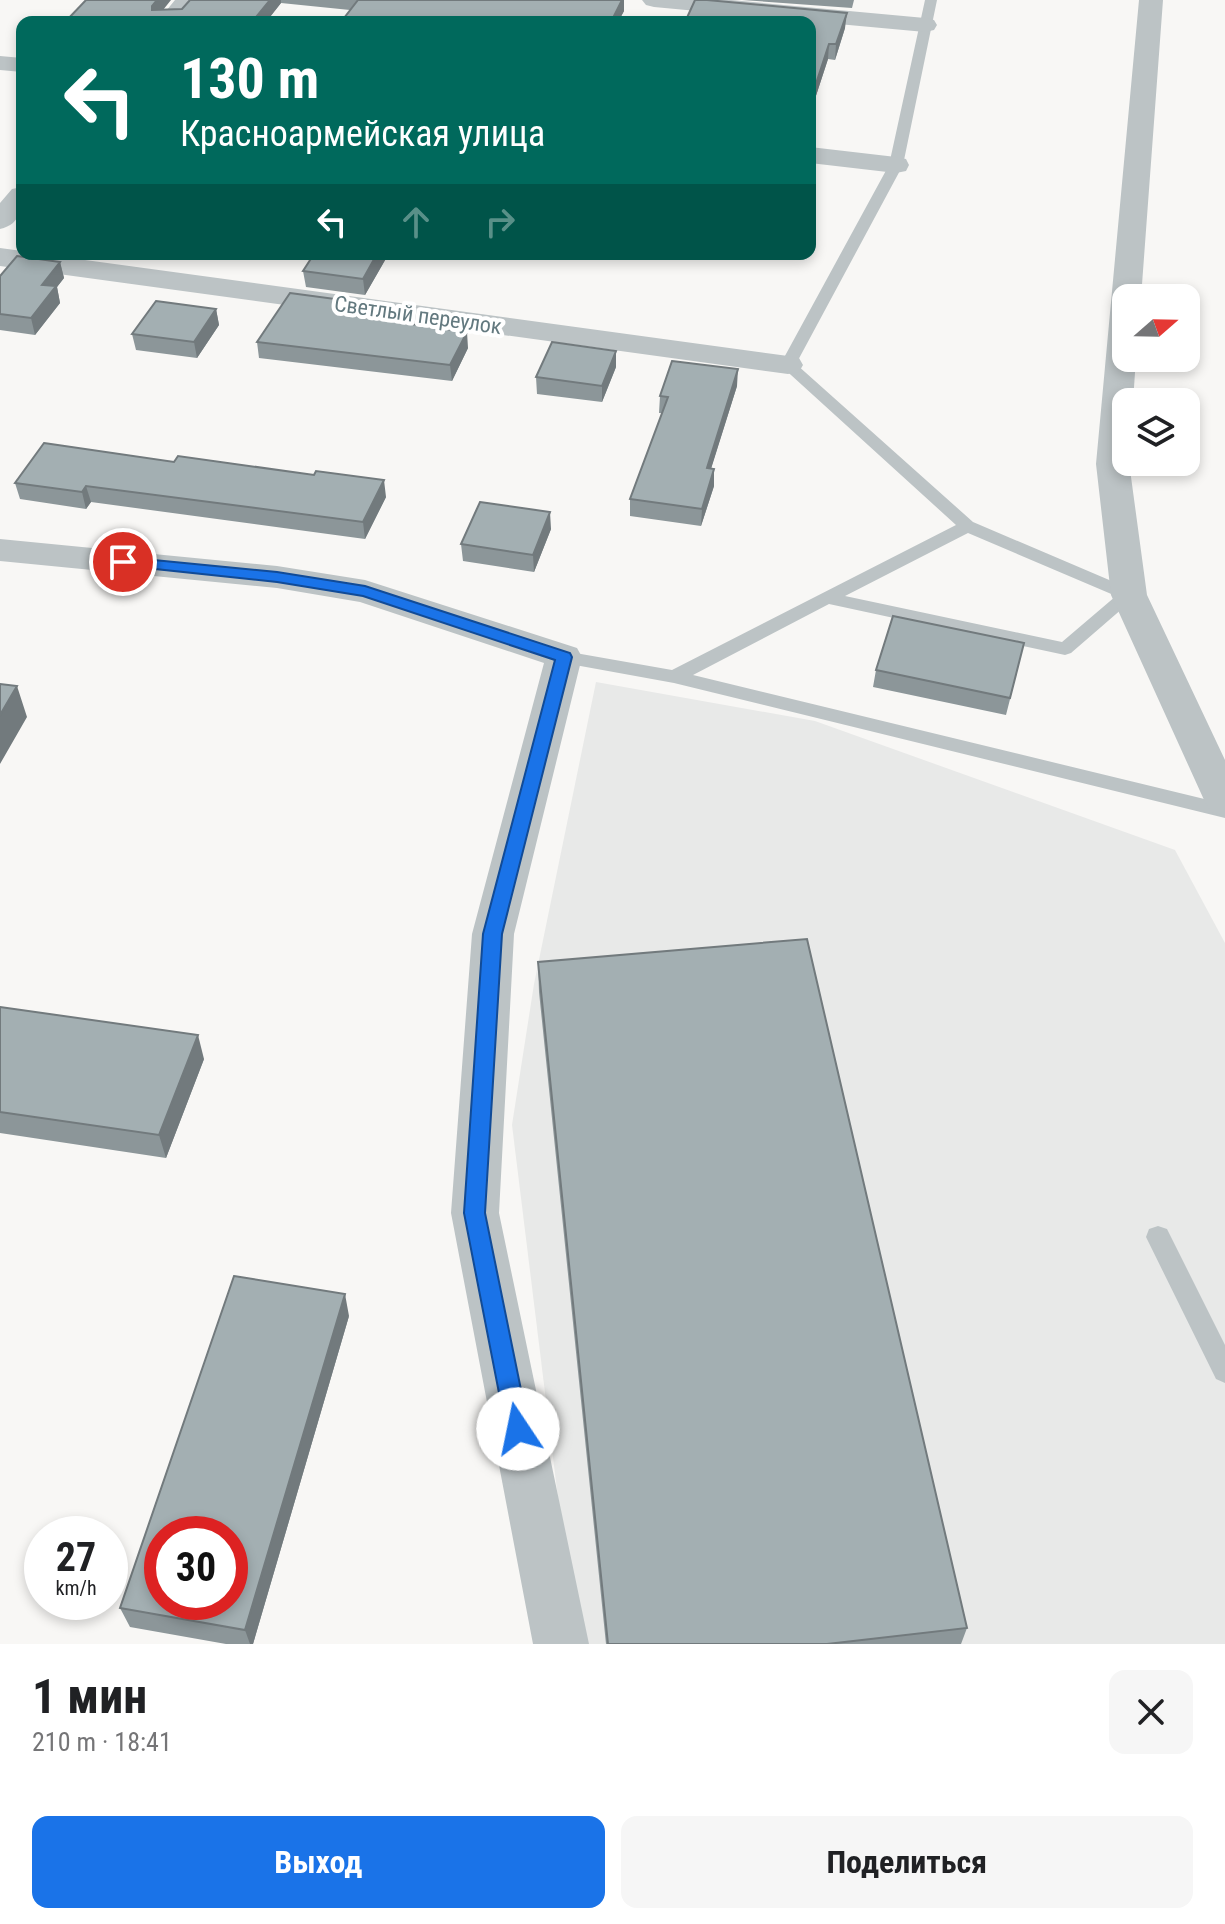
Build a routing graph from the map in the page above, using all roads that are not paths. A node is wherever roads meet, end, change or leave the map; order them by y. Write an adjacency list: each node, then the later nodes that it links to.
1 (188, 0): 5 (street)
2 (654, 0): 6 (street)
3 (931, 0): 6 (lane)
4 (1151, 0): 12 (street)
5 (174, 16)
6 (925, 25): 8 (lane)
7 (816, 156): 8 (street)
8 (896, 165): 13 (lane)
9 (16, 202): 10 (street)
10 (0, 221)
11 (22, 260): 13 (street, Светлый переулок)
12 (1127, 284)
13 (788, 365): 15 (lane)
14 (1120, 372): 17 (street)
15 (967, 526): 17 (lane); 18 (lane)
16 (0, 550): 19 (street)
17 (1129, 595): 18 (lane); 21 (street)
18 (827, 598): 20 (lane)
19 (564, 657): 20 (lane); 25 (street)
20 (674, 677): 22 (lane)
21 (1225, 802)
22 (1225, 811)
23 (1158, 1237): 24 (lane)
24 (1225, 1371)
25 (561, 1644)

